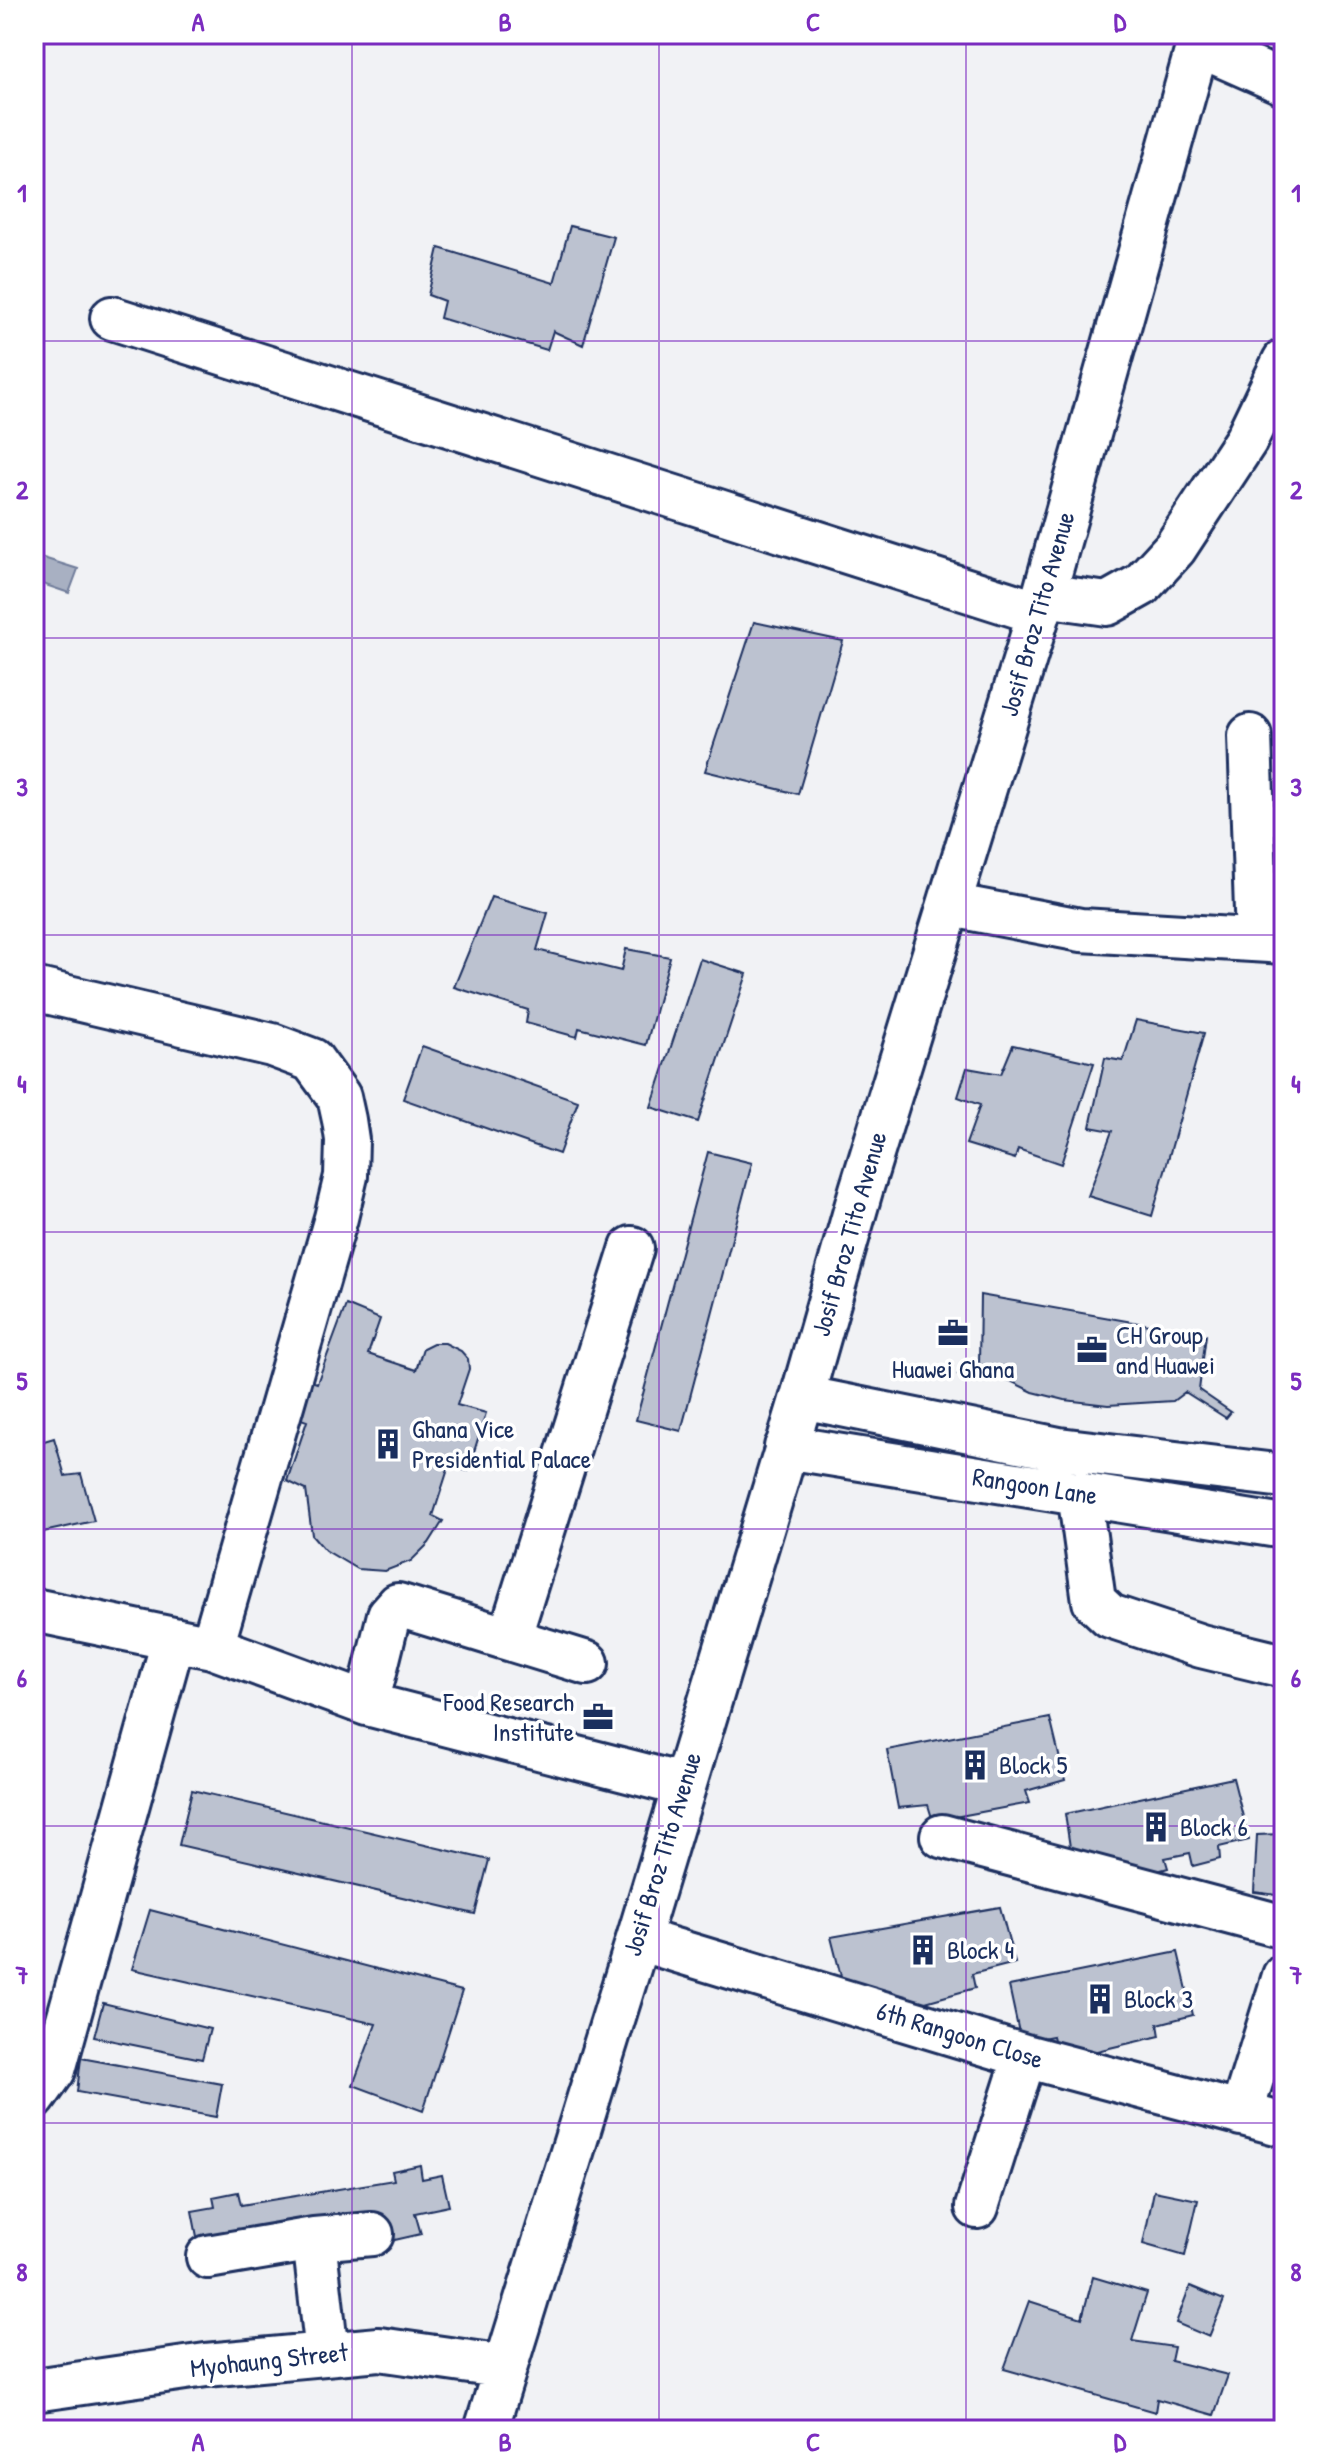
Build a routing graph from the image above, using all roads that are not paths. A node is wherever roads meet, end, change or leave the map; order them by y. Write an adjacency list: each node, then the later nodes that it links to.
1 (1200, 40): 2 (street); 5 (street, Josif Broz Tito Avenue)
2 (1284, 83)
3 (112, 318): 5 (street)
4 (1284, 361): 5 (street)
5 (1041, 604): 7 (street, Josif Broz Tito Avenue)
6 (1250, 736): 8 (street)
7 (951, 905): 8 (street); 11 (street, Josif Broz Tito Avenue)
8 (1271, 941)
9 (34, 989): 18 (street)
10 (632, 1248): 17 (street)
11 (802, 1397): 12 (street, Josif Broz Tito Avenue); 13 (street, Rangoon Lane)
12 (786, 1447): 14 (street, Rangoon Lane); 22 (street, Josif Broz Tito Avenue)
13 (1284, 1476)
14 (1079, 1493): 15 (street, Rangoon Lane); 20 (street)
15 (1284, 1527)
16 (34, 1610): 18 (street)
17 (509, 1639): 19 (street); 21 (street)
18 (192, 1644): 21 (street); 28 (street)
19 (587, 1663)
20 (1284, 1666)
21 (367, 1704): 22 (street)
22 (683, 1785): 25 (street, Josif Broz Tito Avenue)
23 (942, 1836): 24 (street)
24 (1284, 1927)
25 (638, 1939): 27 (street, 6th Rangoon Close); 36 (street, Josif Broz Tito Avenue)
26 (1284, 1976): 29 (street)
27 (1025, 2056): 29 (street, 6th Rangoon Close); 31 (street)
28 (34, 2098)
29 (1241, 2114): 30 (street, 6th Rangoon Close)
30 (1284, 2125)
31 (977, 2207)
32 (372, 2234): 33 (street)
33 (314, 2239): 34 (street); 35 (street)
34 (208, 2257)
35 (327, 2354): 36 (street, Myohaung Street); 37 (street, Myohaung Street)
36 (505, 2367): 38 (street, Josif Broz Tito Avenue)
37 (34, 2390)
38 (486, 2430)

